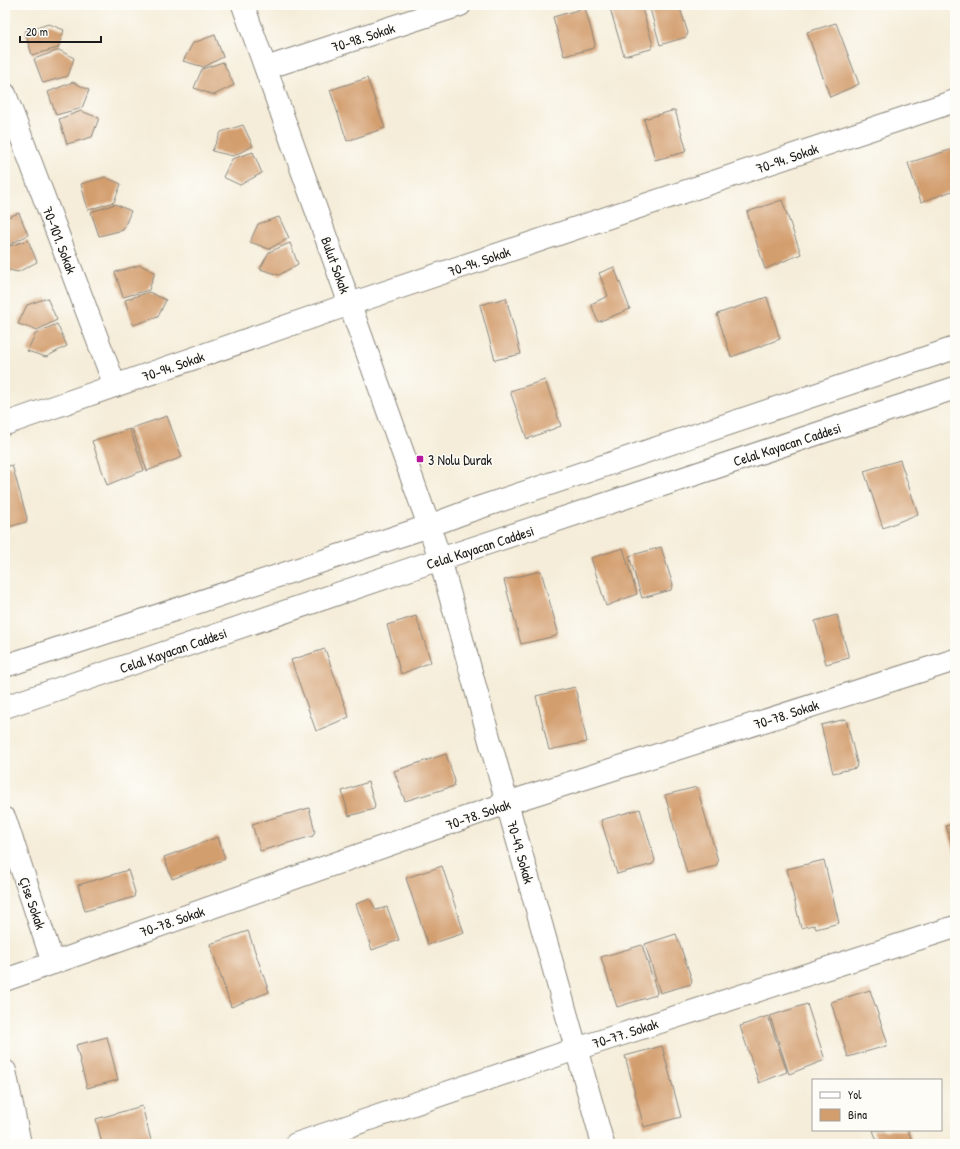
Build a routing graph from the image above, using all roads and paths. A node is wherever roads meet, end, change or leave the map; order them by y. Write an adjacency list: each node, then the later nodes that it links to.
1 (243, 5): 3 (street, Bulut Sokak)
2 (460, 5): 3 (street, 70-98. Sokak)
3 (266, 68): 6 (street, Bulut Sokak)
4 (5, 94): 8 (street, 70-101. Sokak)
5 (955, 101): 6 (street, 70-94. Sokak)
6 (350, 304): 8 (street, 70-94. Sokak); 11 (street, Bulut Sokak)
7 (955, 348): 11 (street)
8 (115, 386): 10 (street, 70-94. Sokak)
9 (955, 388): 12 (street, Celal Kayacan Caddesi)
10 (5, 424)
11 (429, 526): 12 (street, Bulut Sokak); 14 (street)
12 (440, 560): 15 (street, Celal Kayacan Caddesi); 16 (street, 70-49. Sokak)
13 (955, 660): 16 (street, 70-78. Sokak)
14 (5, 666)
15 (5, 707)
16 (507, 804): 19 (street, 70-78. Sokak); 21 (street, 70-49. Sokak)
17 (5, 819): 19 (street, Çise Sokak)
18 (955, 927): 21 (street, 70-77. Sokak)
19 (53, 963): 20 (street, 70-78. Sokak)
20 (5, 980)
21 (576, 1049): 24 (street, 70-77. Sokak); 25 (street, 70-49. Sokak)
22 (5, 1070): 23 (street)
23 (20, 1144)
24 (296, 1144)
25 (603, 1144)

